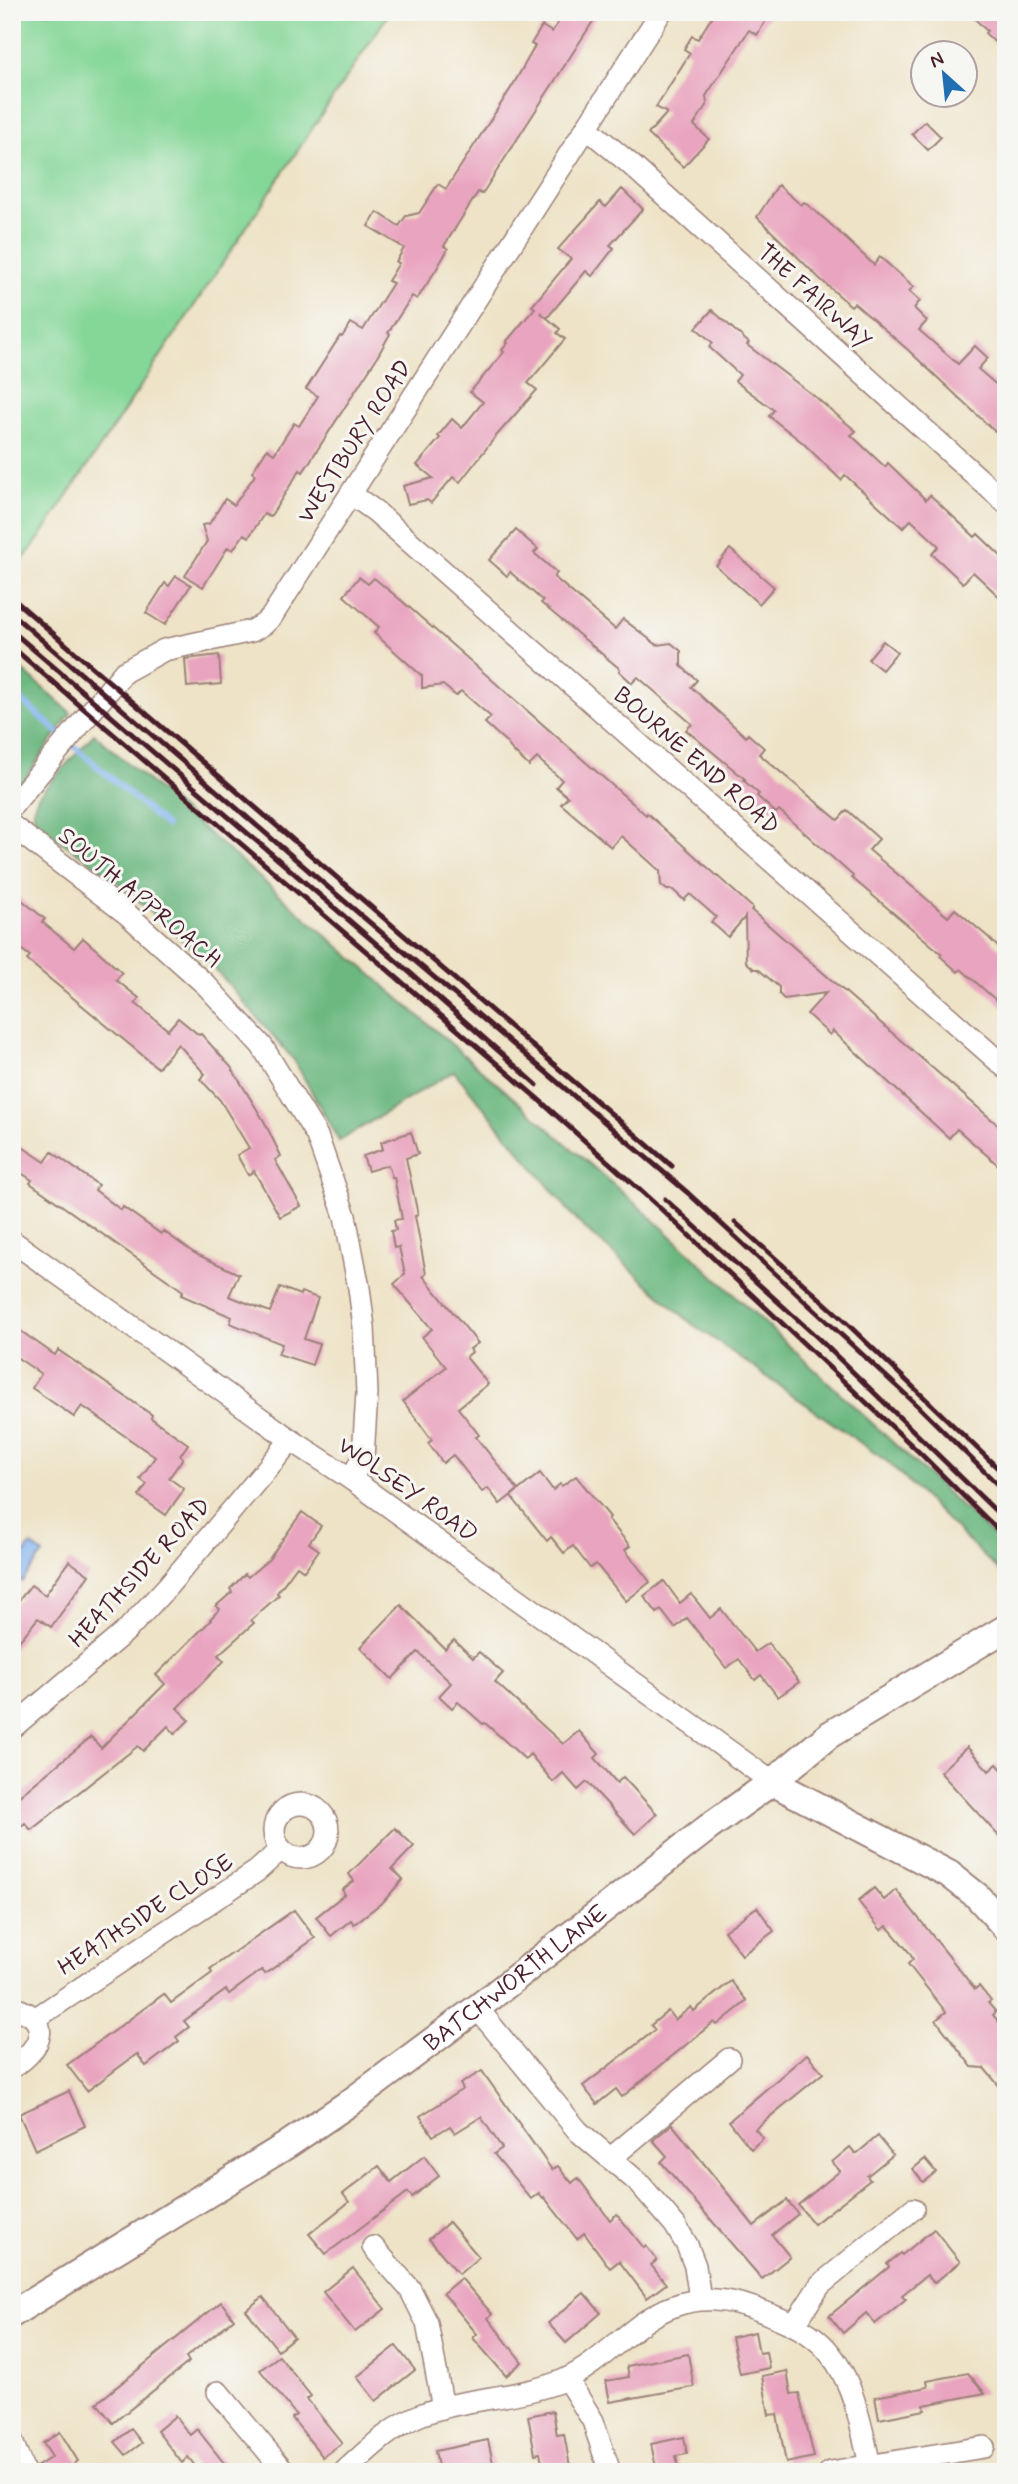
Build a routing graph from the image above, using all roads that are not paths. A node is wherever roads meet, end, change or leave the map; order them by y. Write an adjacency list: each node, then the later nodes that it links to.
1 (662, 12): 2 (street, WESTBURY ROAD)
2 (588, 129): 3 (street, WESTBURY ROAD); 4 (street, THE FAIRWAY)
3 (351, 494): 5 (street, WESTBURY ROAD); 7 (street, BOURNE END ROAD)
4 (1006, 503)
5 (12, 806)
6 (12, 826): 10 (street, SOUTH APPROACH)
7 (1006, 1068)
8 (12, 1241): 9 (street, WOLSEY ROAD)
9 (291, 1440): 10 (street, WOLSEY ROAD); 12 (street, HEATHSIDE ROAD)
10 (351, 1479): 13 (street, WOLSEY ROAD)
11 (1006, 1628): 13 (street, BATCHWORTH LANE)
12 (12, 1728)
13 (772, 1782): 15 (street); 17 (street, BATCHWORTH LANE)
14 (281, 1849): 18 (street, HEATHSIDE CLOSE)
15 (1006, 1928)
16 (12, 2008): 18 (street)
17 (477, 2008): 21 (street); 25 (street, BATCHWORTH LANE)
18 (36, 2018): 20 (street)
19 (729, 2059): 21 (street)
20 (12, 2067)
21 (611, 2158): 24 (street)
22 (913, 2209): 26 (street)
23 (373, 2247): 29 (street)
24 (700, 2299): 26 (street); 27 (street)
25 (12, 2314)
26 (794, 2325): 32 (street)
27 (567, 2379): 29 (street); 36 (street)
28 (218, 2392): 34 (street)
29 (443, 2408): 35 (street)
30 (12, 2441): 33 (street)
31 (984, 2447): 32 (street)
32 (870, 2466): 37 (street)
33 (24, 2472)
34 (285, 2472)
35 (344, 2472)
36 (610, 2472)
37 (830, 2472)

